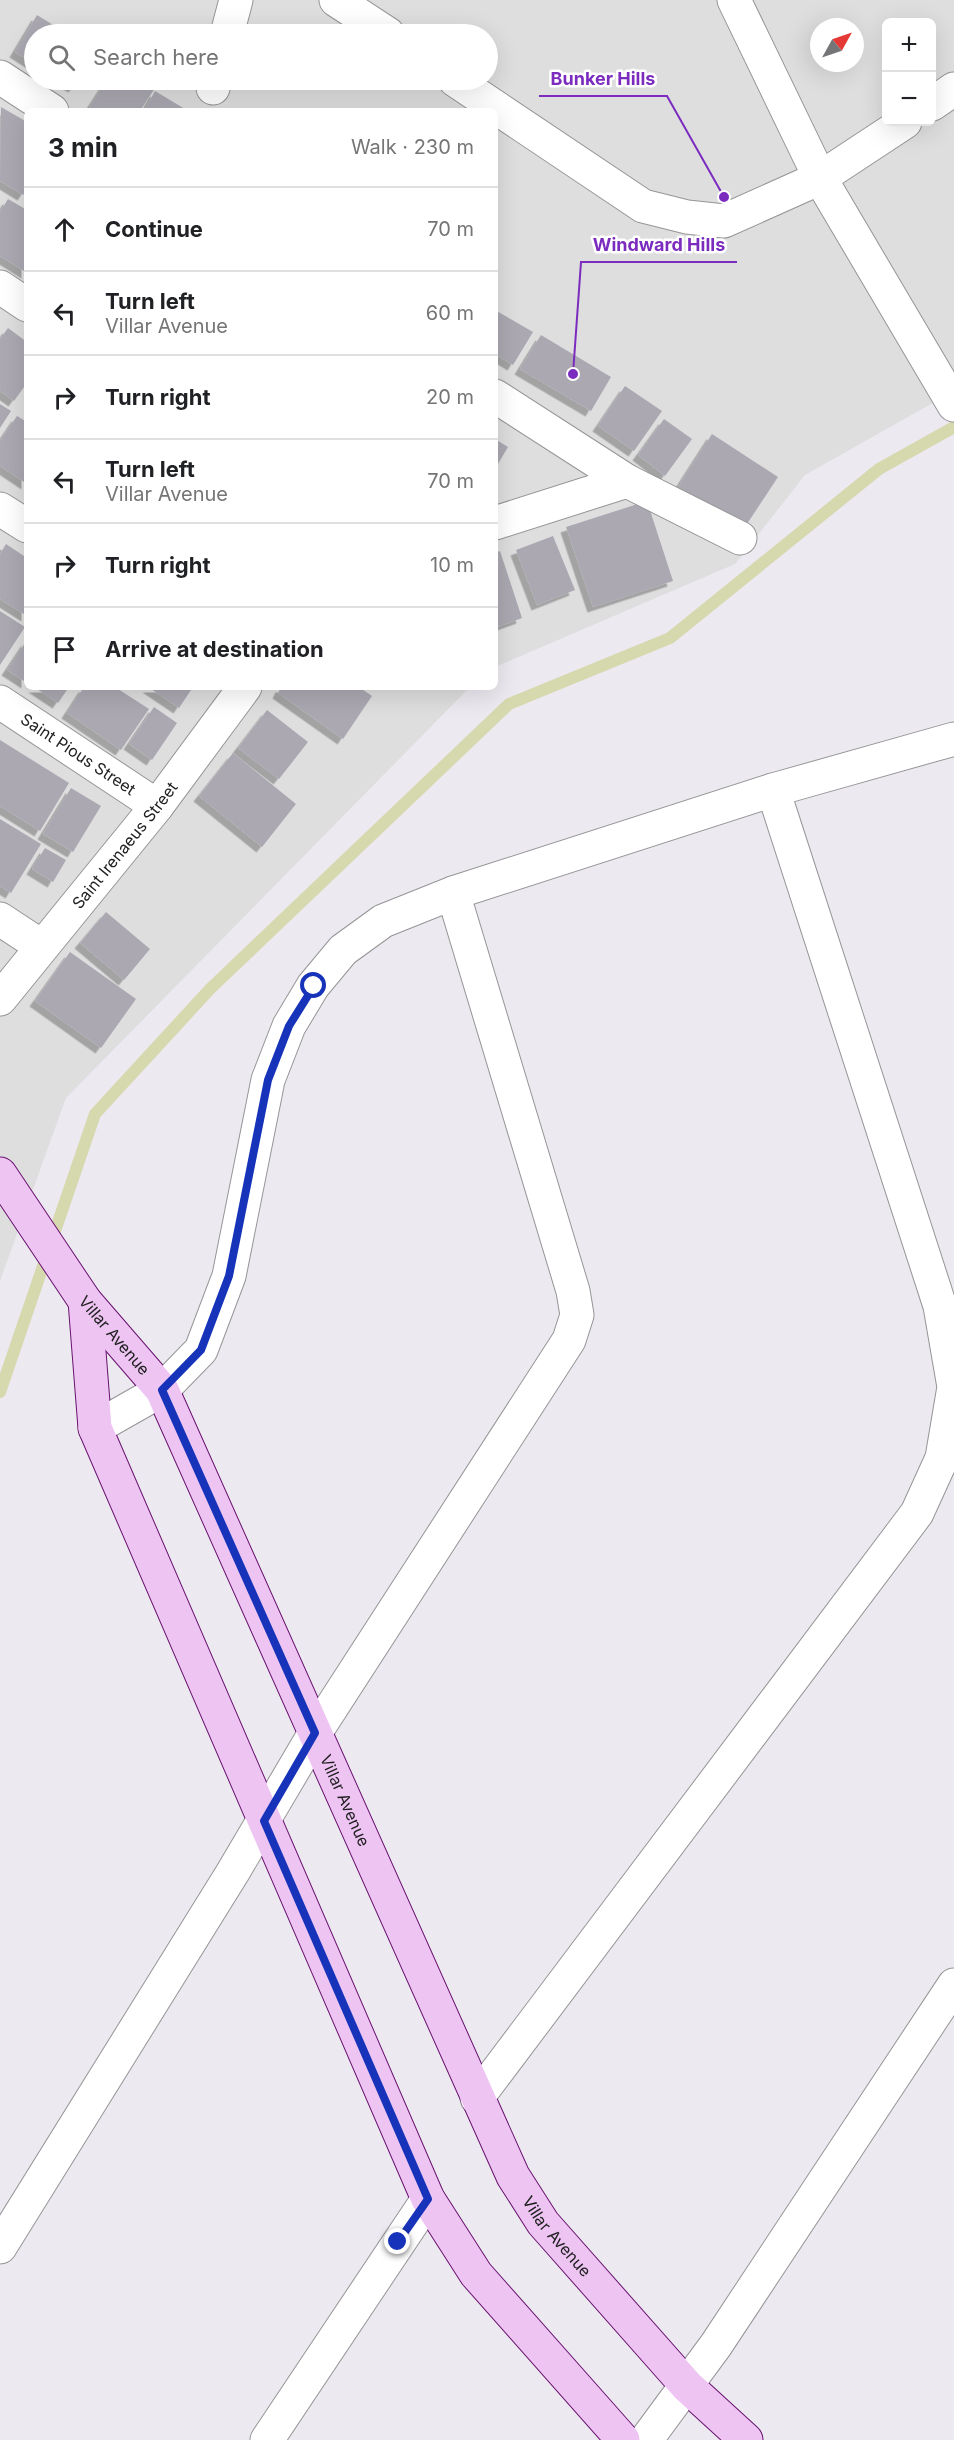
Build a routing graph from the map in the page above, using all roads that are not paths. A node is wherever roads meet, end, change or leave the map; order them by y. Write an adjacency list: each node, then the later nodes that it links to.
1 (236, 0): 4 (street)
2 (336, 0): 5 (street)
3 (734, 0): 14 (street)
4 (230, 24)
5 (373, 24)
6 (0, 77): 10 (street)
7 (954, 89): 9 (street)
8 (470, 90): 11 (street)
9 (936, 101)
10 (47, 108)
11 (497, 108)
12 (498, 109): 14 (street)
13 (899, 126): 14 (street)
14 (820, 178): 18 (street)
15 (0, 287): 16 (street)
16 (24, 303)
17 (498, 398): 19 (street)
18 (951, 399)
19 (627, 481): 21 (street); 23 (street)
20 (0, 509): 22 (street)
21 (498, 522)
22 (24, 524)
23 (741, 538)
24 (243, 690): 28 (street, Saint Irenaeus Street)
25 (0, 702): 28 (street, Saint Pious Street)
26 (954, 739): 27 (street)
27 (773, 790): 29 (street); 40 (street)
28 (157, 806): 31 (street, Saint Irenaeus Street)
29 (453, 893): 35 (street); 37 (street)
30 (0, 919): 31 (street)
31 (41, 946): 32 (street, Saint Irenaeus Street)
32 (0, 999)
33 (0, 1174): 34 (main road)
34 (85, 1301): 35 (main road, Villar Avenue); 36 (main road, Villar Avenue)
35 (162, 1390): 36 (street); 37 (main road, Villar Avenue)
36 (95, 1428): 38 (main road, Villar Avenue)
37 (315, 1733): 38 (street); 40 (main road, Villar Avenue)
38 (264, 1821): 41 (main road, Villar Avenue); 42 (street)
39 (954, 1985): 43 (street)
40 (477, 2098): 43 (main road, Villar Avenue)
41 (428, 2199): 44 (street); 45 (main road, Villar Avenue)
42 (0, 2247)
43 (687, 2386): 46 (street); 47 (main road, Villar Avenue)
44 (267, 2440)
45 (623, 2440)
46 (646, 2440)
47 (746, 2440)

